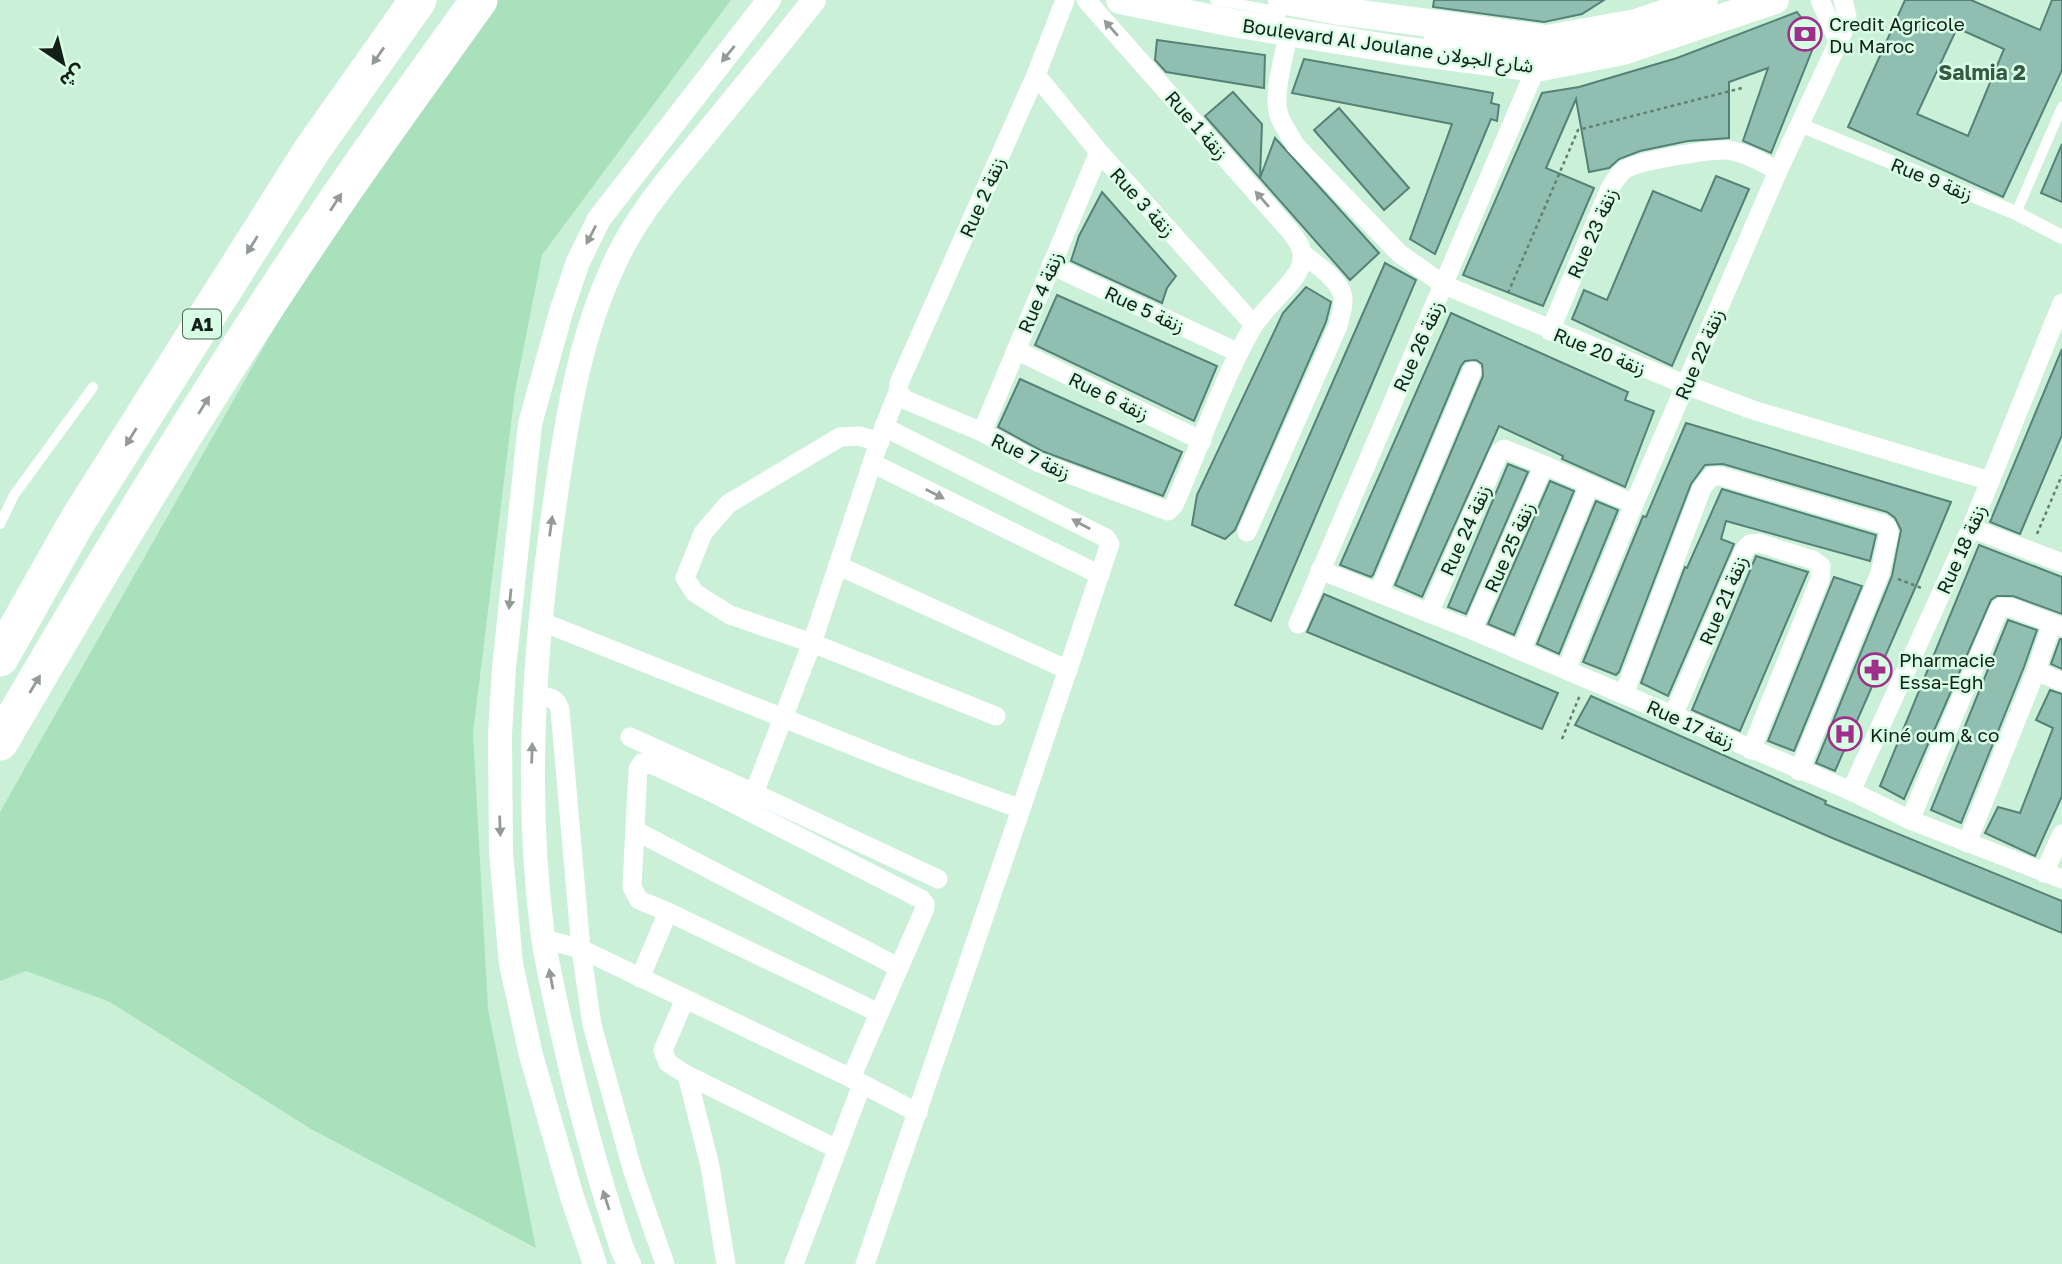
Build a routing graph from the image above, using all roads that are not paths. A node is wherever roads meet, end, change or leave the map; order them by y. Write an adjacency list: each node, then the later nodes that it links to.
1 (418, 0): 48 (highway, A1, one-way to 48)
2 (479, 0): 76 (highway, A1, one-way to 2)
3 (769, 0): 99 (street, one-way to 99)
4 (814, 0): 59 (street, one-way to 4)
5 (1065, 0): 21 (street, Rue 2 زنقة)
6 (1086, 0): 28 (street, Rue 1 زنقة, one-way to 6)
7 (1120, 0): 15 (main road, Boulevard Al Joulane شارع الجولان)
8 (1748, 0): 19 (lane)
9 (1775, 0): 20 (main road, Boulevard Al Joulane شارع الجولان)
10 (1820, 0): 18 (street)
11 (1843, 0): 18 (street, Rue 22 زنقة)
12 (1211, 2): 15 (lane); 16 (lane)
13 (1707, 4): 14 (main road, Boulevard Al Joulane شارع الجولان); 17 (lane)
14 (1657, 8): 15 (main road, Boulevard Al Joulane شارع الجولان)
15 (1286, 16): 20 (main road, Boulevard Al Joulane شارع الجولان); 30 (street, Rue 20 زنقة)
16 (1361, 25)
17 (1605, 40)
18 (1838, 41): 23 (street, Rue 22 زنقة)
19 (1567, 48)
20 (1536, 68): 30 (street, Rue 26 زنقة)
21 (1036, 75): 24 (street, Rue 3 زنقة); 39 (street, Rue 2 زنقة)
22 (2062, 107): 26 (lane)
23 (1800, 125): 25 (street, Rue 22 زنقة); 26 (street, Rue 9 زنقة)
24 (1099, 152): 29 (street, Rue 4 زنقة); 32 (street, Rue 3 زنقة)
25 (1778, 171): 33 (street, Rue 23 زنقة); 37 (street, Rue 22 زنقة)
26 (2016, 213): 27 (street, Rue 9 زنقة)
27 (2062, 237)
28 (1302, 253): 32 (street); 51 (street, Rue 1 زنقة)
29 (1051, 265): 34 (street, Rue 4 زنقة); 35 (street, Rue 5 زنقة)
30 (1444, 285): 33 (street, Rue 20 زنقة); 54 (street, Rue 26 زنقة)
31 (2062, 303): 45 (street, Rue 18 زنقة)
32 (1254, 325): 35 (street)
33 (1550, 331): 37 (street, Rue 20 زنقة)
34 (1016, 350): 40 (street, Rue 4 زنقة); 42 (street, Rue 6 زنقة)
35 (1239, 353): 42 (street)
36 (1472, 371): 56 (street)
37 (1686, 385): 45 (street, Rue 20 زنقة); 47 (street, Rue 22 زنقة)
38 (93, 387): 49 (lane)
39 (898, 392): 40 (street, Rue 7 زنقة); 41 (street, Rue 2 زنقة)
40 (982, 432): 42 (street, Rue 7 زنقة)
41 (882, 435): 43 (street, Rue 2 زنقة); 55 (street, one-way to 41); 63 (street)
42 (1202, 442)
43 (874, 464): 53 (street, Rue 2 زنقة); 55 (street, one-way to 55)
44 (1545, 464): 46 (street); 57 (street, Rue 24 زنقة); 62 (street, Rue 25 زنقة)
45 (1990, 481): 50 (street, Rue 18 زنقة)
46 (1589, 485): 47 (street); 64 (street)
47 (1634, 504): 67 (street, Rue 22 زنقة)
48 (78, 520): 58 (highway); 65 (highway, A1)
49 (0, 524)
50 (1971, 528): 52 (street); 79 (street, Rue 18 زنقة)
51 (1247, 532)
52 (2062, 563)
53 (839, 566): 63 (street, Rue 2 زنقة); 66 (street)
54 (1320, 570): 56 (street, Rue 17 زنقة); 60 (street, Rue 26 زنقة)
55 (1100, 575): 66 (street)
56 (1379, 593): 57 (street, Rue 17 زنقة)
57 (1429, 613): 62 (street, Rue 17 زنقة)
58 (0, 618)
59 (540, 621): 71 (street); 74 (street)
60 (1298, 624)
61 (2057, 625): 68 (street); 82 (street)
62 (1472, 630): 64 (street, Rue 17 زنقة)
63 (812, 643): 72 (street); 74 (street, Rue 2 زنقة)
64 (1521, 651): 67 (street, Rue 17 زنقة)
65 (0, 658)
66 (1068, 670): 81 (street)
67 (1566, 670): 70 (street, Rue 17 زنقة)
68 (2035, 671): 69 (street); 85 (street)
69 (2062, 682)
70 (1624, 694): 73 (street, Rue 17 زنقة); 78 (street)
71 (535, 696): 89 (street, one-way to 71); 90 (street)
72 (996, 716)
73 (1673, 716): 77 (street, Rue 17 زنقة); 77 (street, Rue 21 زنقة)
74 (783, 717): 80 (street, Rue 2 زنقة); 81 (street)
75 (630, 737): 80 (street)
76 (0, 743)
77 (1751, 750): 78 (street, Rue 17 زنقة)
78 (1800, 771): 79 (street, Rue 17 زنقة)
79 (1850, 791): 82 (street, Rue 17 زنقة)
80 (754, 793): 87 (street)
81 (1021, 809): 97 (street)
82 (1910, 820): 85 (street, Rue 17 زنقة)
83 (636, 831): 88 (street); 91 (street); 91 (street)
84 (2062, 834): 86 (street)
85 (1967, 843): 86 (street, Rue 17 زنقة)
86 (2053, 876)
87 (938, 879)
88 (668, 912): 92 (street); 94 (street)
89 (544, 939): 90 (street); 100 (street, one-way to 89)
90 (581, 949): 92 (street); 101 (street)
91 (898, 967): 94 (street)
92 (640, 978): 93 (street)
93 (685, 999): 95 (street); 96 (street)
94 (879, 1013): 96 (street)
95 (687, 1075): 98 (street); 102 (street)
96 (857, 1081): 97 (street); 98 (street)
97 (918, 1113): 104 (street)
98 (837, 1149): 103 (street)
99 (595, 1264)
100 (629, 1264)
101 (665, 1264)
102 (726, 1264)
103 (794, 1264)
104 (865, 1264)

